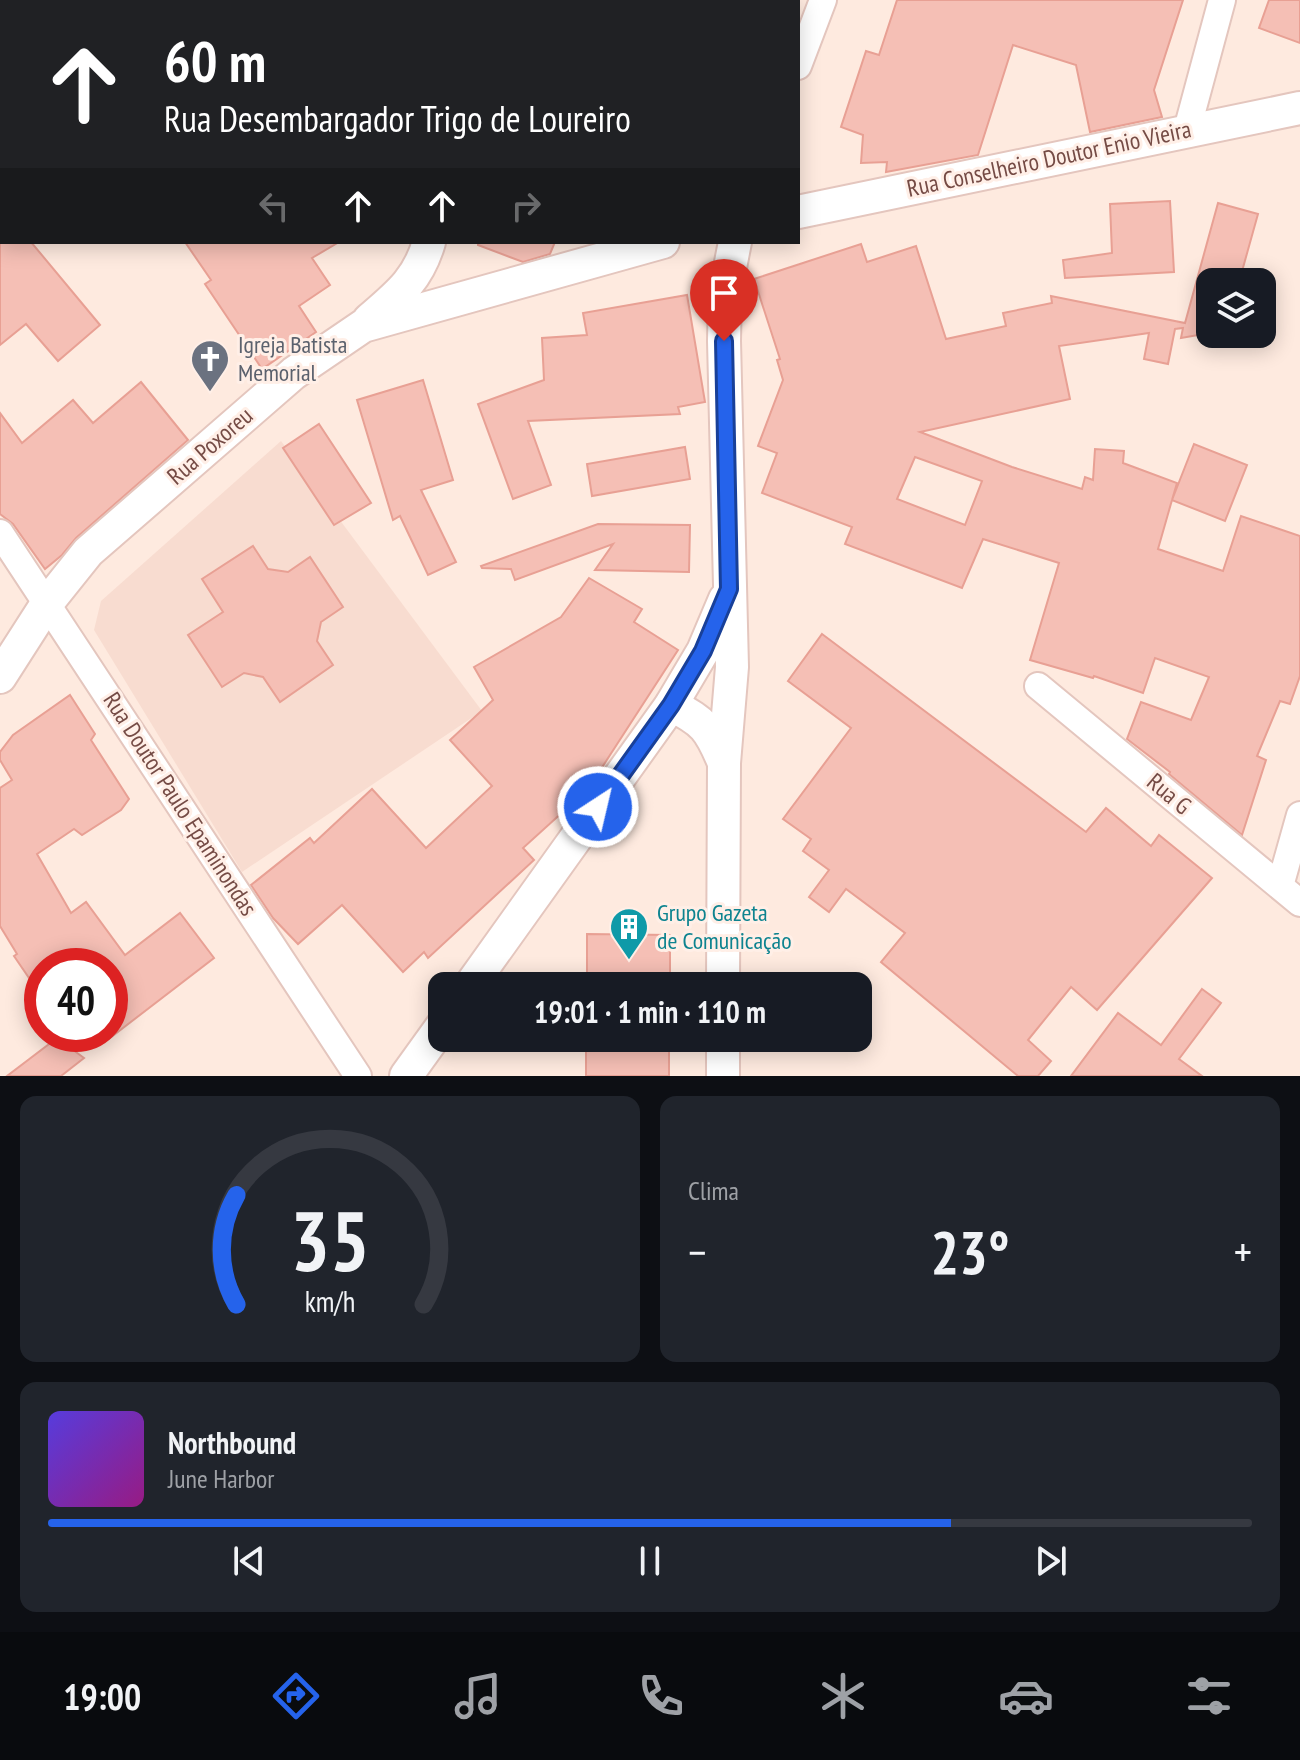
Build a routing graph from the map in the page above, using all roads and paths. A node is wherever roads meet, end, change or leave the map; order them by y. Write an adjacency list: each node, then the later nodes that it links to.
1 (823, 0): 3 (street)
2 (1222, 0): 5 (street)
3 (800, 61)
4 (1300, 108): 5 (street, Rua Conselheiro Doutor Enio Vieira)
5 (1187, 130): 6 (street, Rua Conselheiro Doutor Enio Vieira)
6 (800, 212)
7 (428, 244): 10 (street)
8 (656, 244): 10 (street, Rua Poxoreu)
9 (735, 244): 12 (street)
10 (363, 326): 13 (street, Rua Poxoreu)
11 (0, 533): 13 (street, Rua Doutor Paulo Epaminondas)
12 (729, 589): 16 (street); 17 (street)
13 (48, 602): 14 (street, Rua Poxoreu); 25 (street, Rua Doutor Paulo Epaminondas)
14 (0, 677)
15 (1038, 686): 19 (street, Rua G)
16 (671, 705): 17 (street); 21 (street)
17 (724, 763): 22 (street)
18 (1300, 815): 19 (street)
19 (1280, 886): 20 (street, Rua G)
20 (1300, 903)
21 (480, 972)
22 (723, 972)
23 (428, 1045): 26 (street)
24 (723, 1052): 27 (street)
25 (358, 1076)
26 (406, 1076)
27 (723, 1076)

